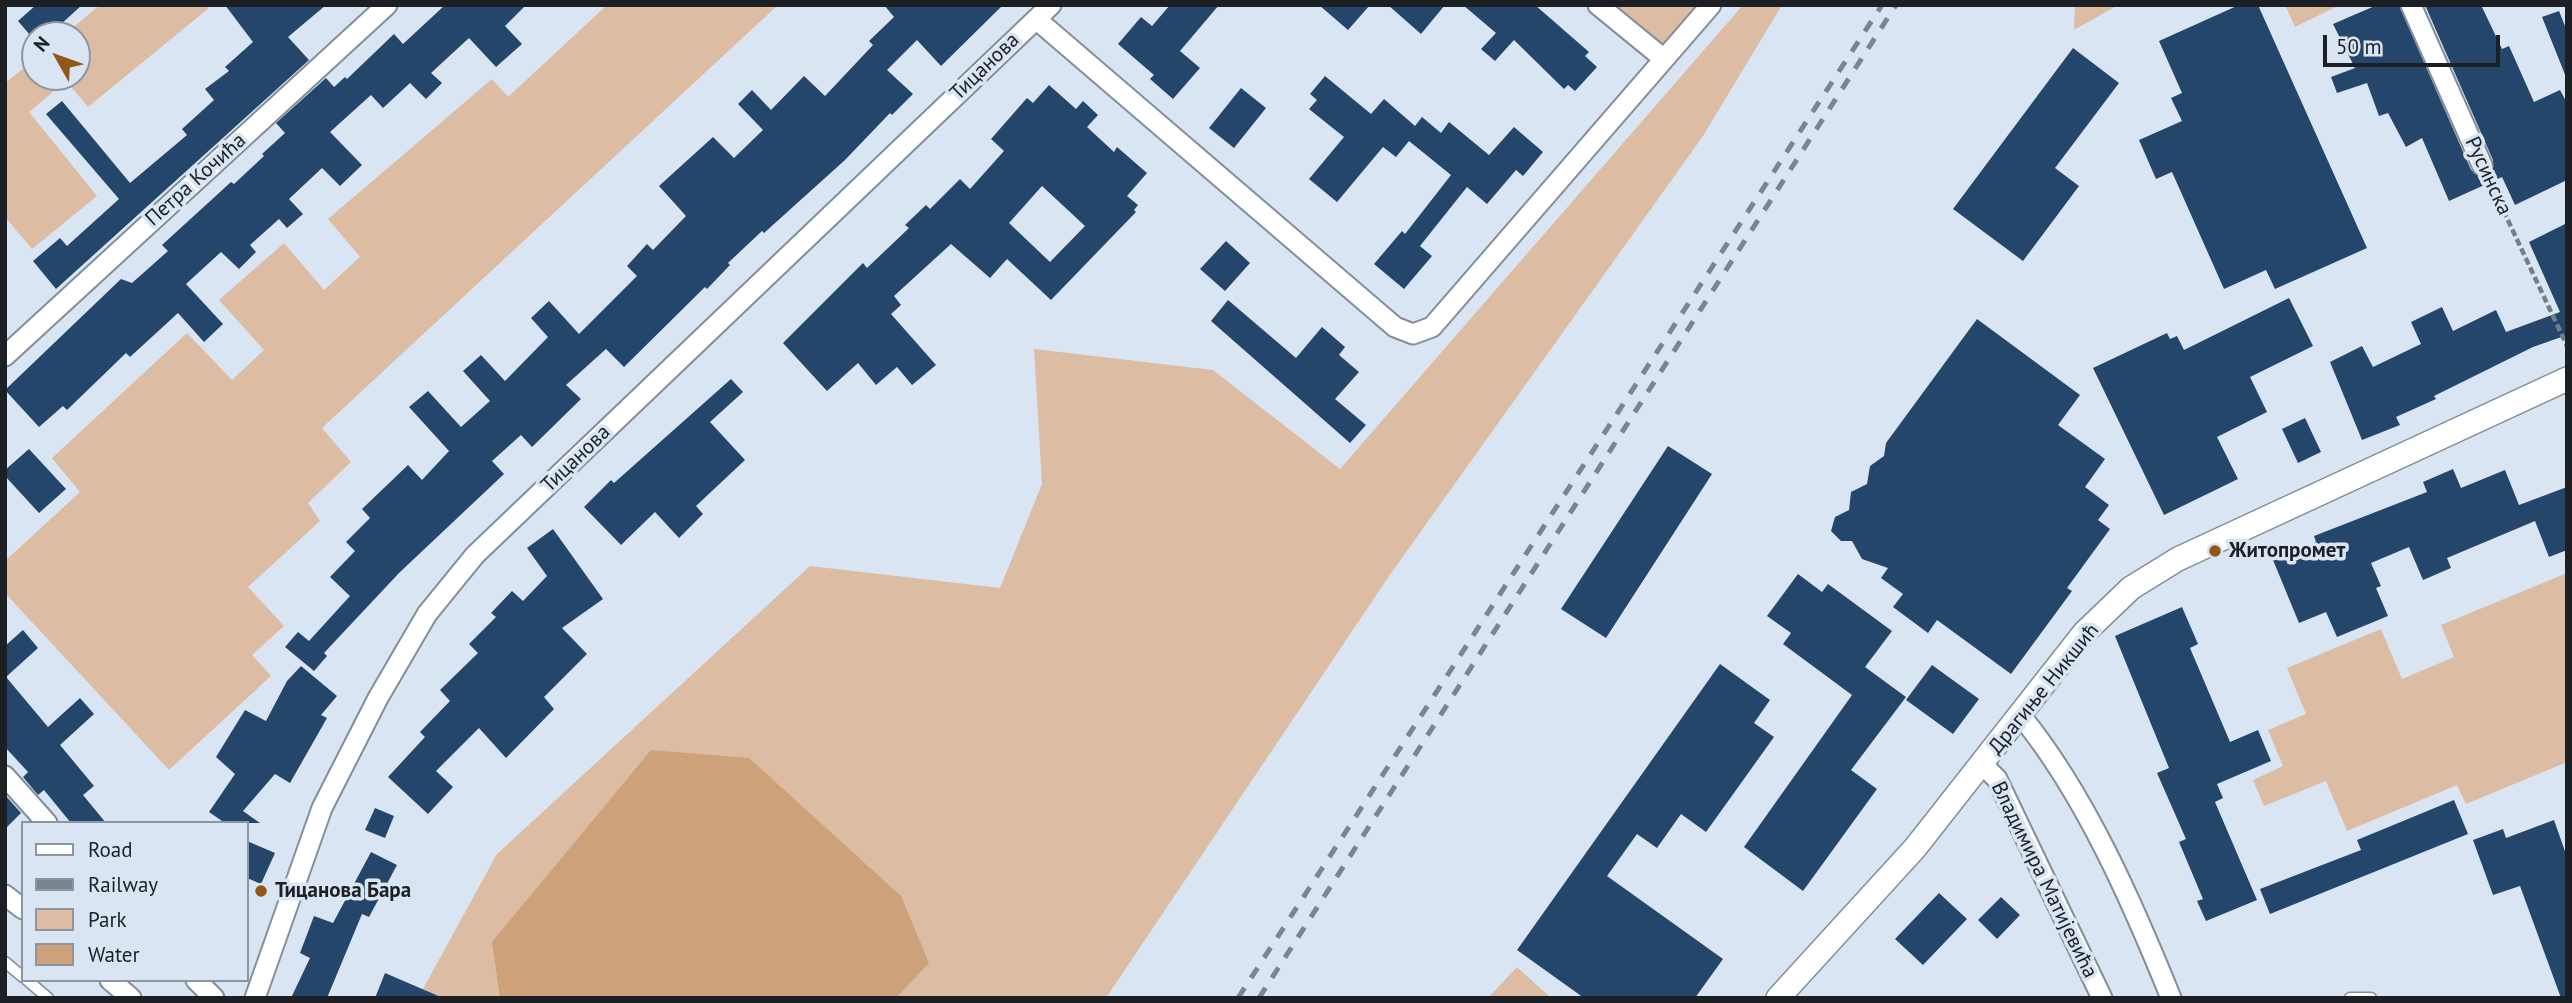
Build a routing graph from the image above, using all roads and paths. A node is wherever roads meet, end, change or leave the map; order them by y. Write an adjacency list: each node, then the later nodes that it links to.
1 (387, 5): 10 (street, Петра Кочића)
2 (1051, 5): 6 (street, Тицанова)
3 (1598, 5): 7 (street)
4 (1712, 5): 7 (street)
5 (2411, 5): 8 (street, Русинска)
6 (1036, 19): 7 (street, Тицанова); 26 (street, Тицанова)
7 (1664, 59)
8 (2482, 165): 9 (path, Русинска)
9 (2567, 346)
10 (5, 356)
11 (2567, 379): 12 (street, Драгиње Никшић)
12 (2021, 716): 13 (street, Драгиње Никшић); 29 (street)
13 (1983, 765): 27 (street, Драгиње Никшић); 28 (street, Владимира Матијевића)
14 (5, 776): 15 (street)
15 (45, 821)
16 (5, 895): 17 (street)
17 (21, 907)
18 (5, 962): 19 (lane)
19 (21, 975)
20 (29, 982): 23 (lane)
21 (112, 982): 24 (street)
22 (198, 982): 25 (street)
23 (48, 998)
24 (131, 998)
25 (214, 998)
26 (255, 998)
27 (1778, 998)
28 (2102, 998)
29 (2171, 998)
30 (2350, 998): 31 (lane)
31 (2371, 998)

